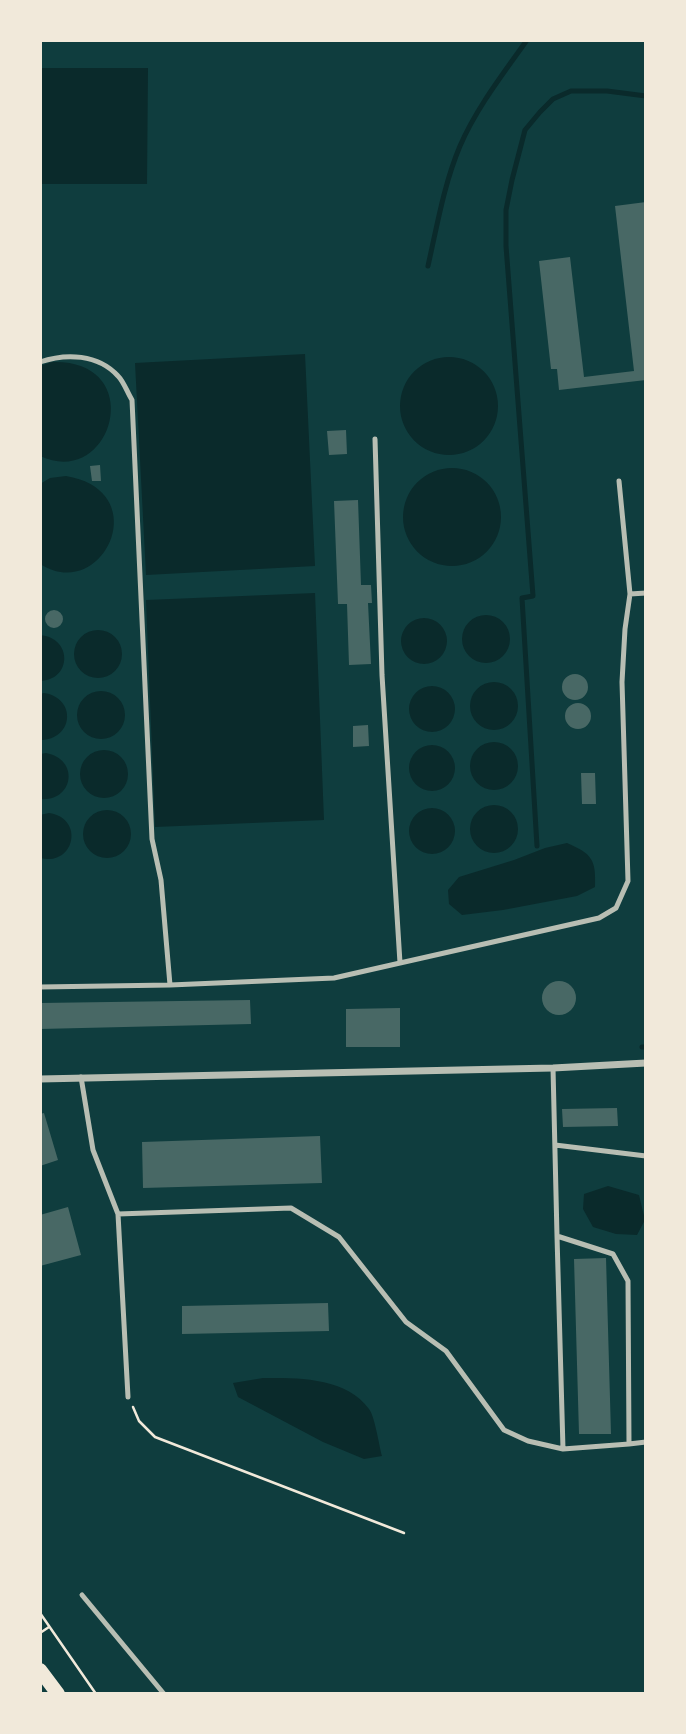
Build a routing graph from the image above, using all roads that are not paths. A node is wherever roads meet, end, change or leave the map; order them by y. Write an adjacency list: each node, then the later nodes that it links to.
1 (40, 362): 7 (lane)
2 (375, 439): 6 (lane)
3 (619, 481): 5 (lane)
4 (646, 593): 5 (lane)
5 (630, 594): 6 (lane)
6 (400, 963): 7 (lane)
7 (170, 985): 8 (lane)
8 (40, 987)
9 (646, 1063): 10 (street)
10 (553, 1068): 11 (street); 13 (lane)
11 (81, 1077): 12 (street); 15 (lane)
12 (40, 1079)
13 (555, 1145): 14 (lane); 16 (lane)
14 (646, 1156)
15 (118, 1214): 17 (lane); 20 (lane)
16 (558, 1236): 19 (lane); 20 (lane)
17 (128, 1397)
18 (646, 1443): 19 (lane)
19 (629, 1444): 20 (lane)
20 (563, 1449)
21 (82, 1595): 24 (lane)
22 (40, 1670): 23 (main road)
23 (58, 1694)
24 (164, 1694)

